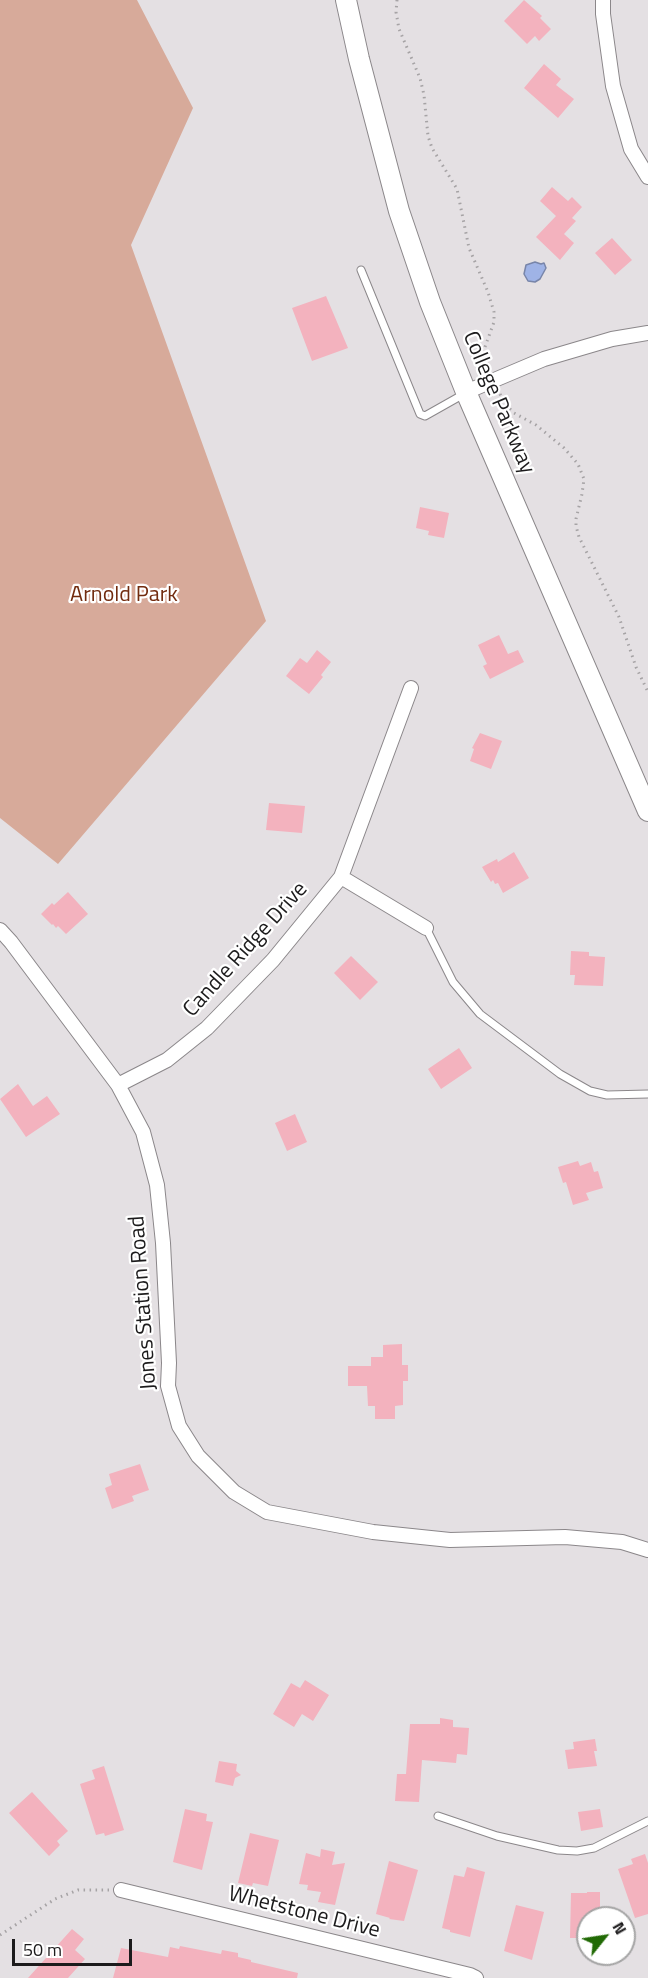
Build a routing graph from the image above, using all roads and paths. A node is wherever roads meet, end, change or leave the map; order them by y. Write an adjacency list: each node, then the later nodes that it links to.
1 (346, 0): 8 (main road, College Parkway)
2 (397, 0): 7 (path)
3 (603, 0): 4 (street)
4 (648, 177)
5 (361, 270): 8 (lane)
6 (648, 333): 8 (street)
7 (486, 360)
8 (466, 392): 12 (main road, College Parkway)
9 (505, 404): 11 (path)
10 (411, 688): 13 (street, Candle Ridge Drive)
11 (648, 692)
12 (648, 811)
13 (340, 877): 14 (street); 16 (street, Candle Ridge Drive)
14 (426, 928): 17 (lane)
15 (0, 930): 16 (street, Jones Station Road)
16 (118, 1085): 18 (street, Jones Station Road)
17 (648, 1094)
18 (648, 1550)
19 (438, 1816): 20 (lane)
20 (648, 1821)
21 (121, 1890): 22 (path); 23 (street, Whetstone Drive)
22 (0, 1935)
23 (476, 1978)

